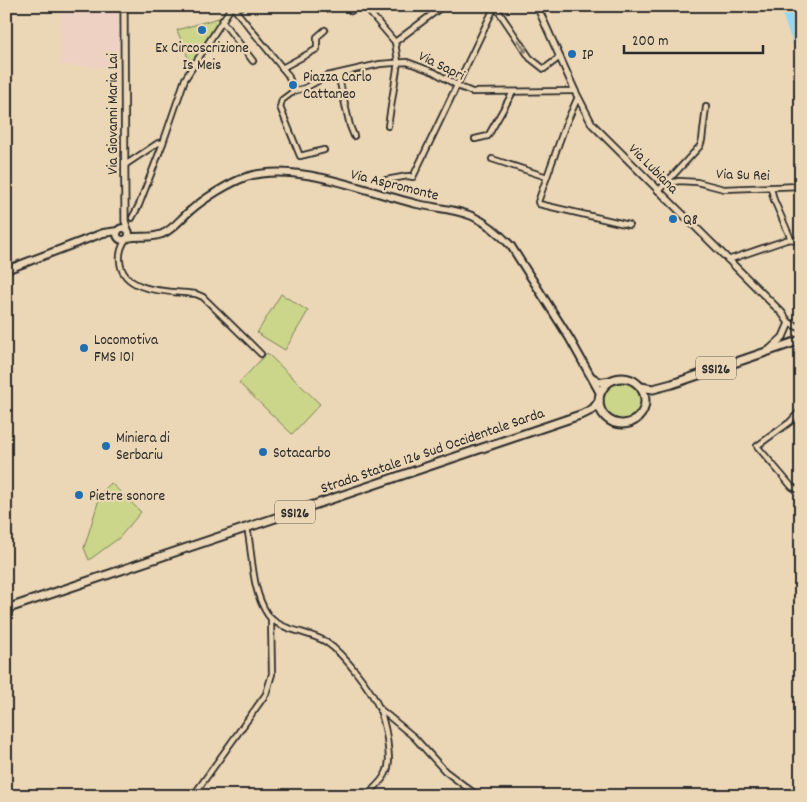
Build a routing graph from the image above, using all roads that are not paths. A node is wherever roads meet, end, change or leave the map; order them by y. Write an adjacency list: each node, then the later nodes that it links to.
1 (124, 6): 30 (street, Via Giovanni Maria Lai)
2 (243, 6): 7 (street)
3 (358, 6): 8 (street)
4 (443, 6): 12 (street)
5 (495, 6): 13 (street, one-way to 13); 18 (street)
6 (537, 6): 13 (street, Via Lubiana)
7 (233, 7): 10 (street); 16 (street)
8 (351, 11)
9 (371, 14): 12 (street)
10 (222, 21): 14 (street); 27 (street)
11 (325, 30): 16 (street)
12 (395, 42): 15 (street)
13 (560, 57): 20 (street, Via Lubiana)
14 (253, 61)
15 (398, 62): 17 (street, Via Sapri); 18 (street, Via Sapri); 24 (street)
16 (282, 68): 19 (street)
17 (338, 74): 19 (street, Via Sapri); 25 (street)
18 (457, 85): 21 (street, Via Sapri); 32 (street)
19 (294, 91): 28 (street)
20 (575, 91): 21 (street, Via Sapri); 22 (street, Via Lubiana)
21 (513, 92): 26 (street)
22 (578, 98): 31 (street); 36 (street, Via Lubiana)
23 (706, 107): 33 (street)
24 (388, 126)
25 (354, 136)
26 (475, 138)
27 (163, 143): 30 (street); 37 (street)
28 (324, 150)
29 (492, 159): 31 (street)
30 (125, 165): 39 (street, Via Giovanni Maria Lai)
31 (547, 177): 38 (street)
32 (386, 180)
33 (665, 184): 35 (street, Via Su Rei); 36 (street)
34 (801, 186): 35 (street, Via Su Rei)
35 (771, 188): 40 (street)
36 (658, 191): 42 (street, Via Lubiana)
37 (132, 218)
38 (629, 225)
39 (124, 234): 43 (main road, Via Aspromonte); 48 (street); 49 (main road, Via Aspromonte)
40 (791, 239): 41 (street); 42 (street)
41 (801, 242)
42 (728, 260): 44 (street, Via Lubiana)
43 (6, 270)
44 (789, 323): 45 (street, Via Lubiana); 47 (street)
45 (801, 328)
46 (801, 342): 47 (main road, SS126)
47 (765, 352): 51 (main road, SS126)
48 (261, 354)
49 (587, 372): 50 (main road); 53 (main road, Via Aspromonte)
50 (614, 380): 52 (main road, SS126); 53 (main road)
51 (667, 385): 52 (main road, SS126); 54 (main road, SS126)
52 (641, 387): 54 (main road)
53 (600, 393): 55 (main road)
54 (646, 400): 57 (main road, SS126)
55 (599, 401): 57 (main road); 58 (main road, SS126)
56 (801, 410): 59 (street)
57 (602, 413): 58 (main road, SS126)
58 (583, 414): 60 (main road, Strada Statale 126 Sud Occidentale Sarda / SS126)
59 (801, 491)
60 (247, 527): 61 (main road, Strada Statale 126 Sud Occidentale Sarda / SS126); 62 (street)
61 (6, 609)
62 (271, 619): 63 (street); 64 (street)
63 (379, 709): 65 (street); 66 (street)
64 (193, 796)
65 (366, 796)
66 (478, 796)

